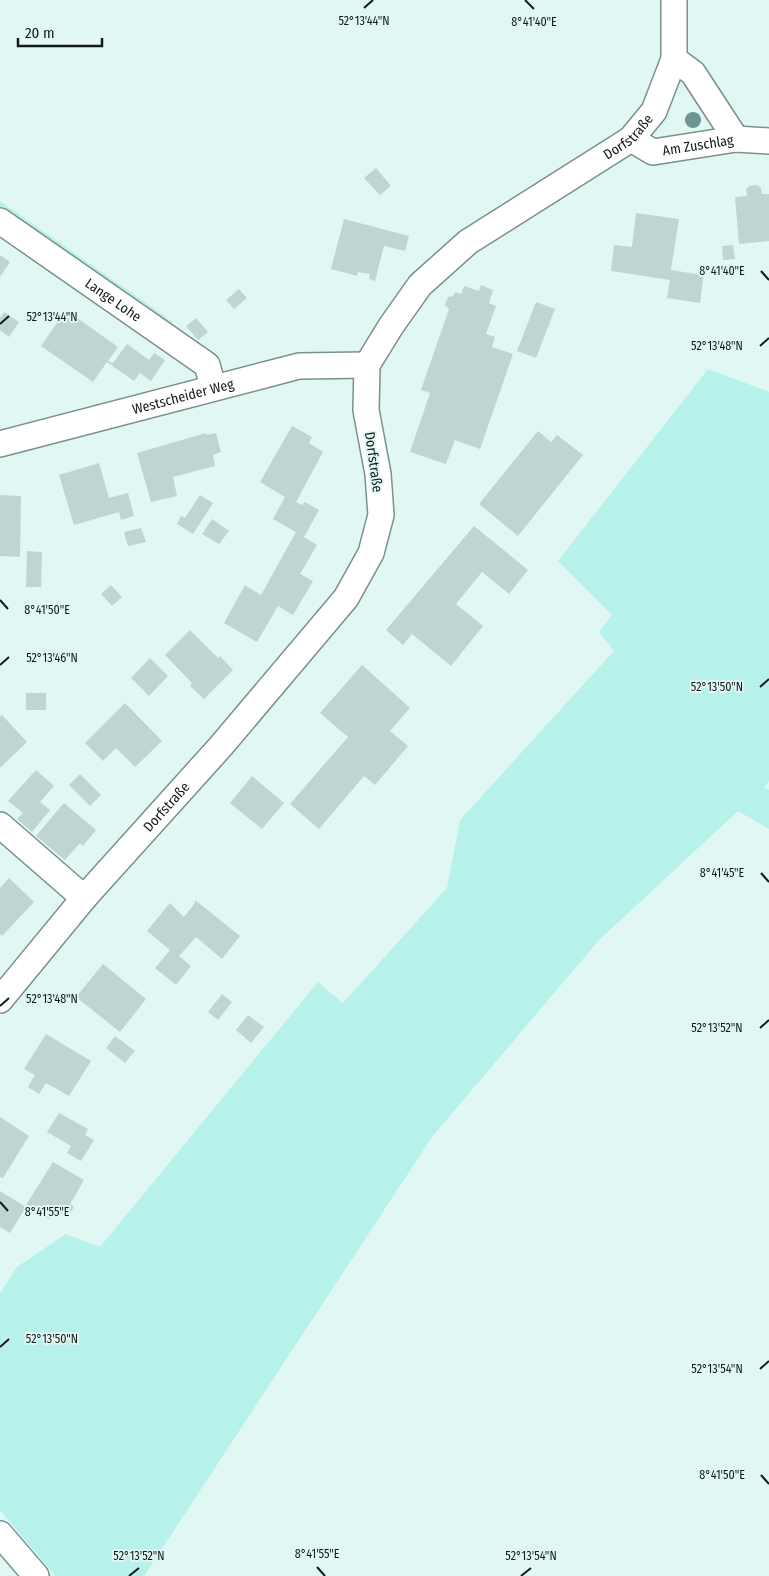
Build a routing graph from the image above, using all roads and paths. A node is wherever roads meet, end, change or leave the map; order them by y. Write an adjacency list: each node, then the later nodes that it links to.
1 (674, 0): 2 (street, Dorfstraße)
2 (674, 59): 3 (street, Dorfstraße); 4 (street)
3 (631, 139): 4 (street, Am Zuschlag); 7 (street, Dorfstraße)
4 (736, 139): 5 (street, Am Zuschlag)
5 (769, 141)
6 (0, 221): 8 (street, Lange Lohe)
7 (366, 365): 8 (street, Westscheider Weg); 11 (street, Dorfstraße)
8 (213, 386): 9 (street, Westscheider Weg)
9 (0, 444)
10 (0, 824): 11 (street)
11 (84, 898): 12 (street, Dorfstraße)
12 (0, 1000)
13 (0, 1534): 14 (street)
14 (36, 1576)

